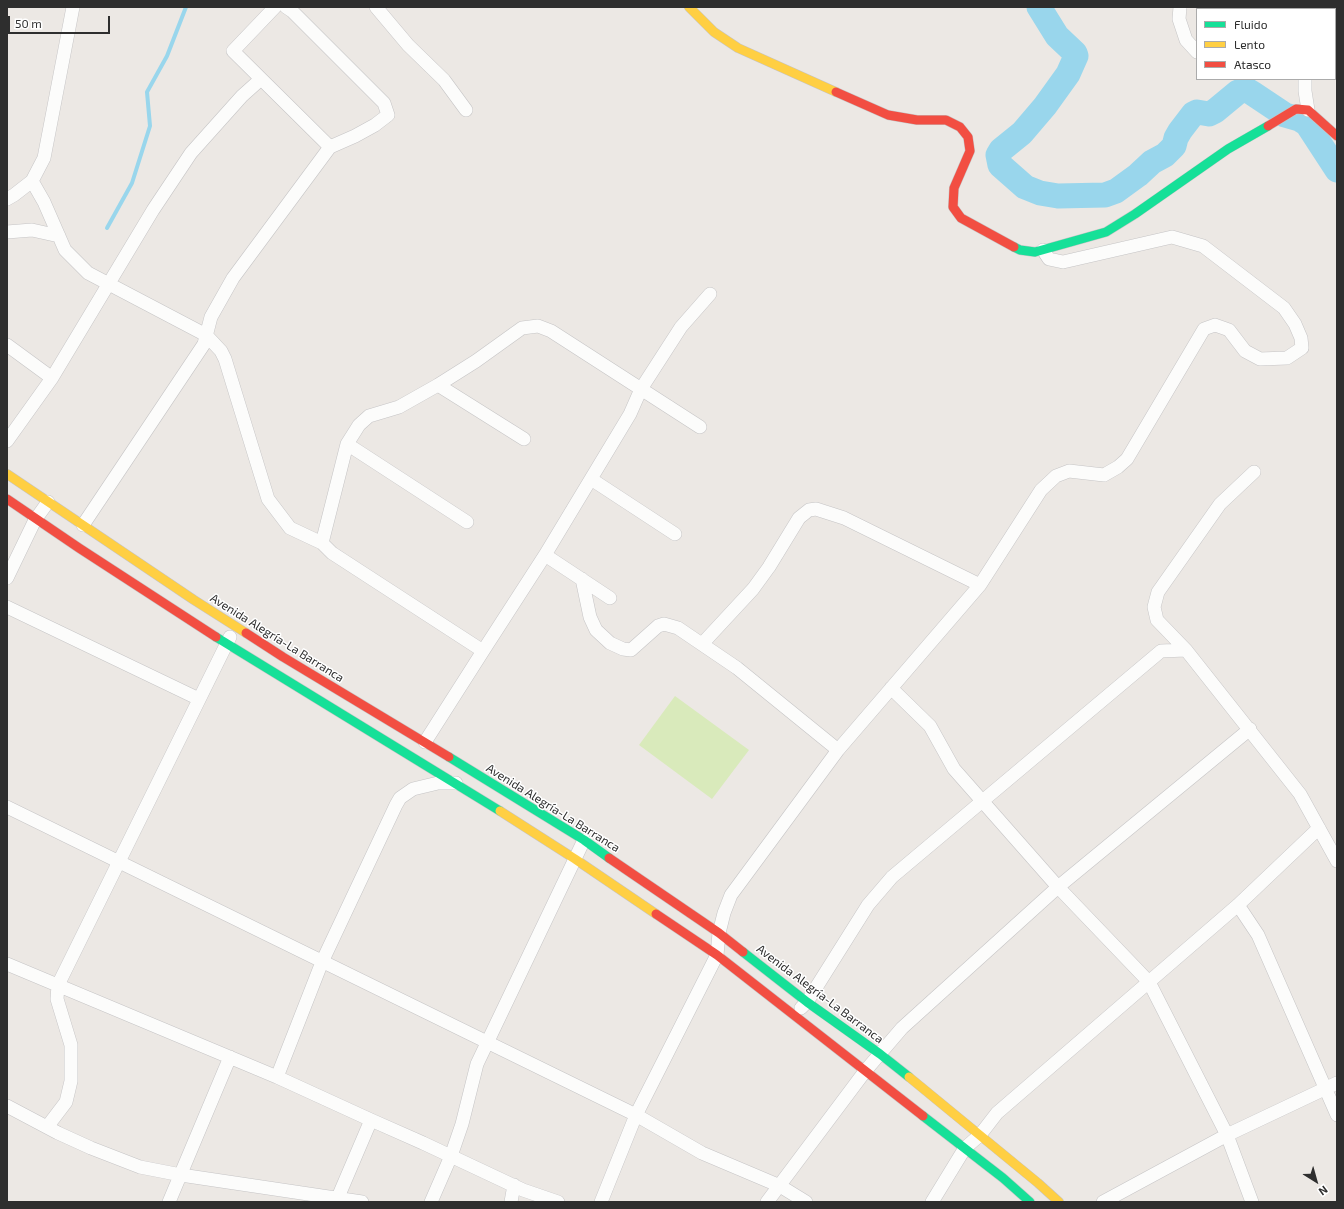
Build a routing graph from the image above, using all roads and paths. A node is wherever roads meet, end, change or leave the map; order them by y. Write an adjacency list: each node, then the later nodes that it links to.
1 (73, 7): 14 (street)
2 (275, 7): 8 (street)
3 (286, 7): 13 (street)
4 (376, 7): 10 (street)
5 (689, 7): 18 (main road)
6 (1180, 7): 7 (street)
7 (1196, 51)
8 (261, 79): 13 (street); 19 (street)
9 (1305, 80): 11 (street)
10 (466, 110)
11 (1308, 110): 12 (main road); 18 (main road)
12 (1337, 136)
13 (330, 147): 21 (street)
14 (32, 182): 15 (street); 17 (street)
15 (7, 199)
16 (7, 232): 17 (street)
17 (59, 236): 19 (street)
18 (1043, 250): 43 (street)
19 (108, 284): 21 (street); 23 (street)
20 (710, 294): 25 (street)
21 (206, 335): 37 (street); 39 (street)
22 (7, 346): 23 (street)
23 (52, 378): 28 (street)
24 (438, 386): 25 (street); 27 (street); 29 (street)
25 (641, 389): 26 (street); 32 (street)
26 (700, 427)
27 (524, 439)
28 (7, 441)
29 (347, 444): 36 (street); 39 (street)
30 (1254, 472): 49 (street)
31 (7, 474): 34 (main road, Avenida Alegría-La Barranca)
32 (591, 479): 38 (street); 40 (street)
33 (7, 499): 35 (main road)
34 (48, 502): 35 (street); 37 (main road, Avenida Alegría-La Barranca)
35 (36, 520): 41 (street); 47 (main road)
36 (467, 522)
37 (83, 525): 46 (main road, Avenida Alegría-La Barranca)
38 (675, 534)
39 (322, 543): 50 (street)
40 (546, 555): 42 (street); 50 (street)
41 (7, 578)
42 (582, 579): 44 (street); 48 (street)
43 (980, 585): 48 (street); 51 (street)
44 (610, 598)
45 (7, 607): 52 (street)
46 (236, 627): 47 (street); 54 (main road, Avenida Alegría-La Barranca)
47 (226, 643): 52 (street); 57 (main road)
48 (702, 644): 55 (street)
49 (1186, 650): 53 (street); 58 (street)
50 (483, 651): 54 (street)
51 (890, 688): 55 (street); 58 (street)
52 (199, 699): 64 (street)
53 (1250, 729): 60 (street); 65 (street)
54 (425, 742): 56 (main road, Avenida Alegría-La Barranca)
55 (838, 750): 67 (street)
56 (480, 776): 57 (street); 61 (main road, Avenida Alegría-La Barranca)
57 (456, 783): 62 (main road); 69 (street)
58 (982, 801): 65 (street); 73 (street)
59 (7, 808): 64 (street)
60 (1319, 828): 63 (street); 66 (street)
61 (584, 840): 62 (street); 67 (main road, Avenida Alegría-La Barranca)
62 (575, 859): 68 (main road); 75 (street)
63 (1337, 861)
64 (118, 862): 69 (street); 72 (street)
65 (1058, 887): 71 (street); 76 (street)
66 (1238, 905): 71 (street); 80 (street)
67 (719, 933): 68 (street); 73 (main road, Avenida Alegría-La Barranca)
68 (717, 955): 74 (main road); 82 (street)
69 (322, 962): 75 (street); 79 (street)
70 (7, 964): 72 (street)
71 (1149, 982): 86 (street); 87 (street)
72 (58, 984): 77 (street); 85 (street)
73 (807, 1002): 74 (street); 76 (main road, Avenida Alegría-La Barranca)
74 (794, 1015): 78 (main road)
75 (487, 1042): 82 (street); 89 (street)
76 (880, 1054): 78 (street); 87 (main road, Avenida Alegría-La Barranca)
77 (230, 1058): 79 (street); 90 (street)
78 (866, 1070): 88 (main road); 92 (street)
79 (277, 1077): 84 (street)
80 (1331, 1086): 83 (street); 86 (street)
81 (7, 1106): 85 (street)
82 (636, 1115): 92 (street); 99 (street)
83 (1337, 1115)
84 (371, 1120): 89 (street); 93 (street)
85 (47, 1128): 90 (street)
86 (1227, 1134): 105 (street); 106 (street)
87 (980, 1135): 88 (street); 104 (main road, Avenida Alegría-La Barranca)
88 (965, 1148): 102 (street); 103 (main road)
89 (451, 1156): 91 (street); 96 (street)
90 (181, 1175): 93 (street); 94 (street)
91 (514, 1185): 97 (street); 98 (street)
92 (780, 1186): 100 (street); 101 (street)
93 (337, 1200): 95 (street)
94 (169, 1202)
95 (362, 1202)
96 (431, 1202)
97 (512, 1202)
98 (558, 1202)
99 (601, 1202)
100 (767, 1202)
101 (806, 1202)
102 (932, 1202)
103 (1030, 1202)
104 (1059, 1202)
105 (1103, 1202)
106 (1252, 1202)

